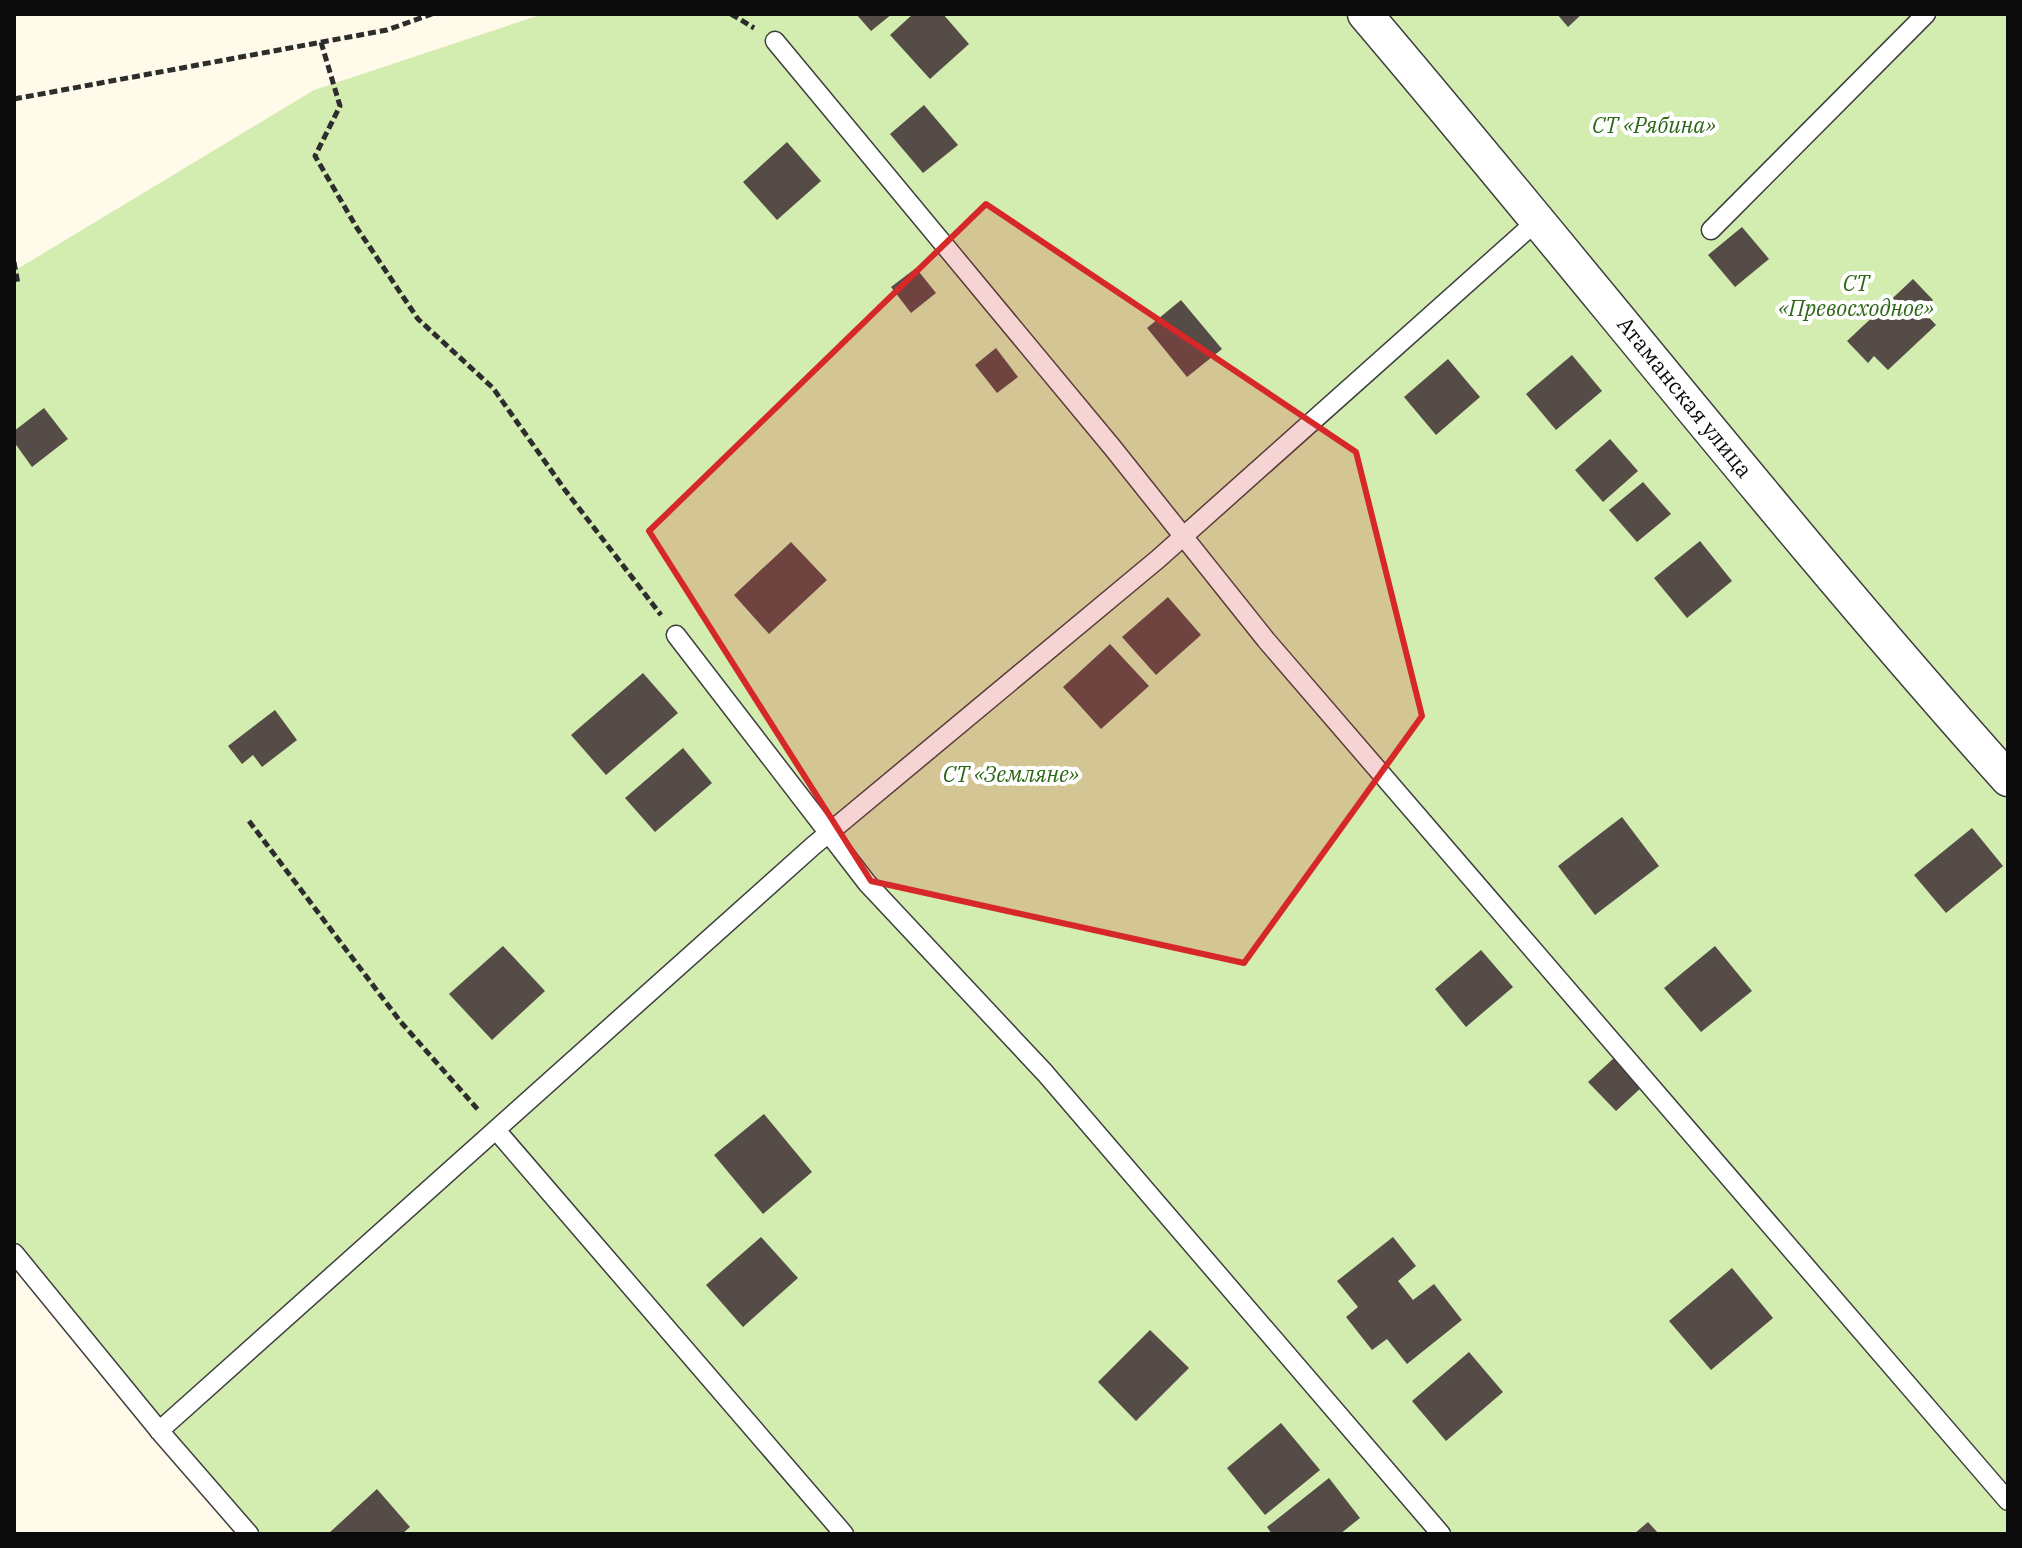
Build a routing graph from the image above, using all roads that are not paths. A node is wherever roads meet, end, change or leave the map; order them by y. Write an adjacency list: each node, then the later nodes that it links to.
1 (1365, 14): 4 (street, Атаманская улица)
2 (1926, 14): 5 (lane)
3 (775, 41): 12 (lane)
4 (1539, 219): 7 (street, Атаманская улица); 8 (lane)
5 (1711, 230)
6 (676, 635): 8 (lane)
7 (2008, 779)
8 (828, 835): 9 (lane); 15 (lane)
9 (496, 1130): 11 (lane); 14 (lane)
10 (14, 1253): 11 (lane)
11 (159, 1431): 13 (lane)
12 (2008, 1501)
13 (249, 1534)
14 (844, 1534)
15 (1441, 1534)

